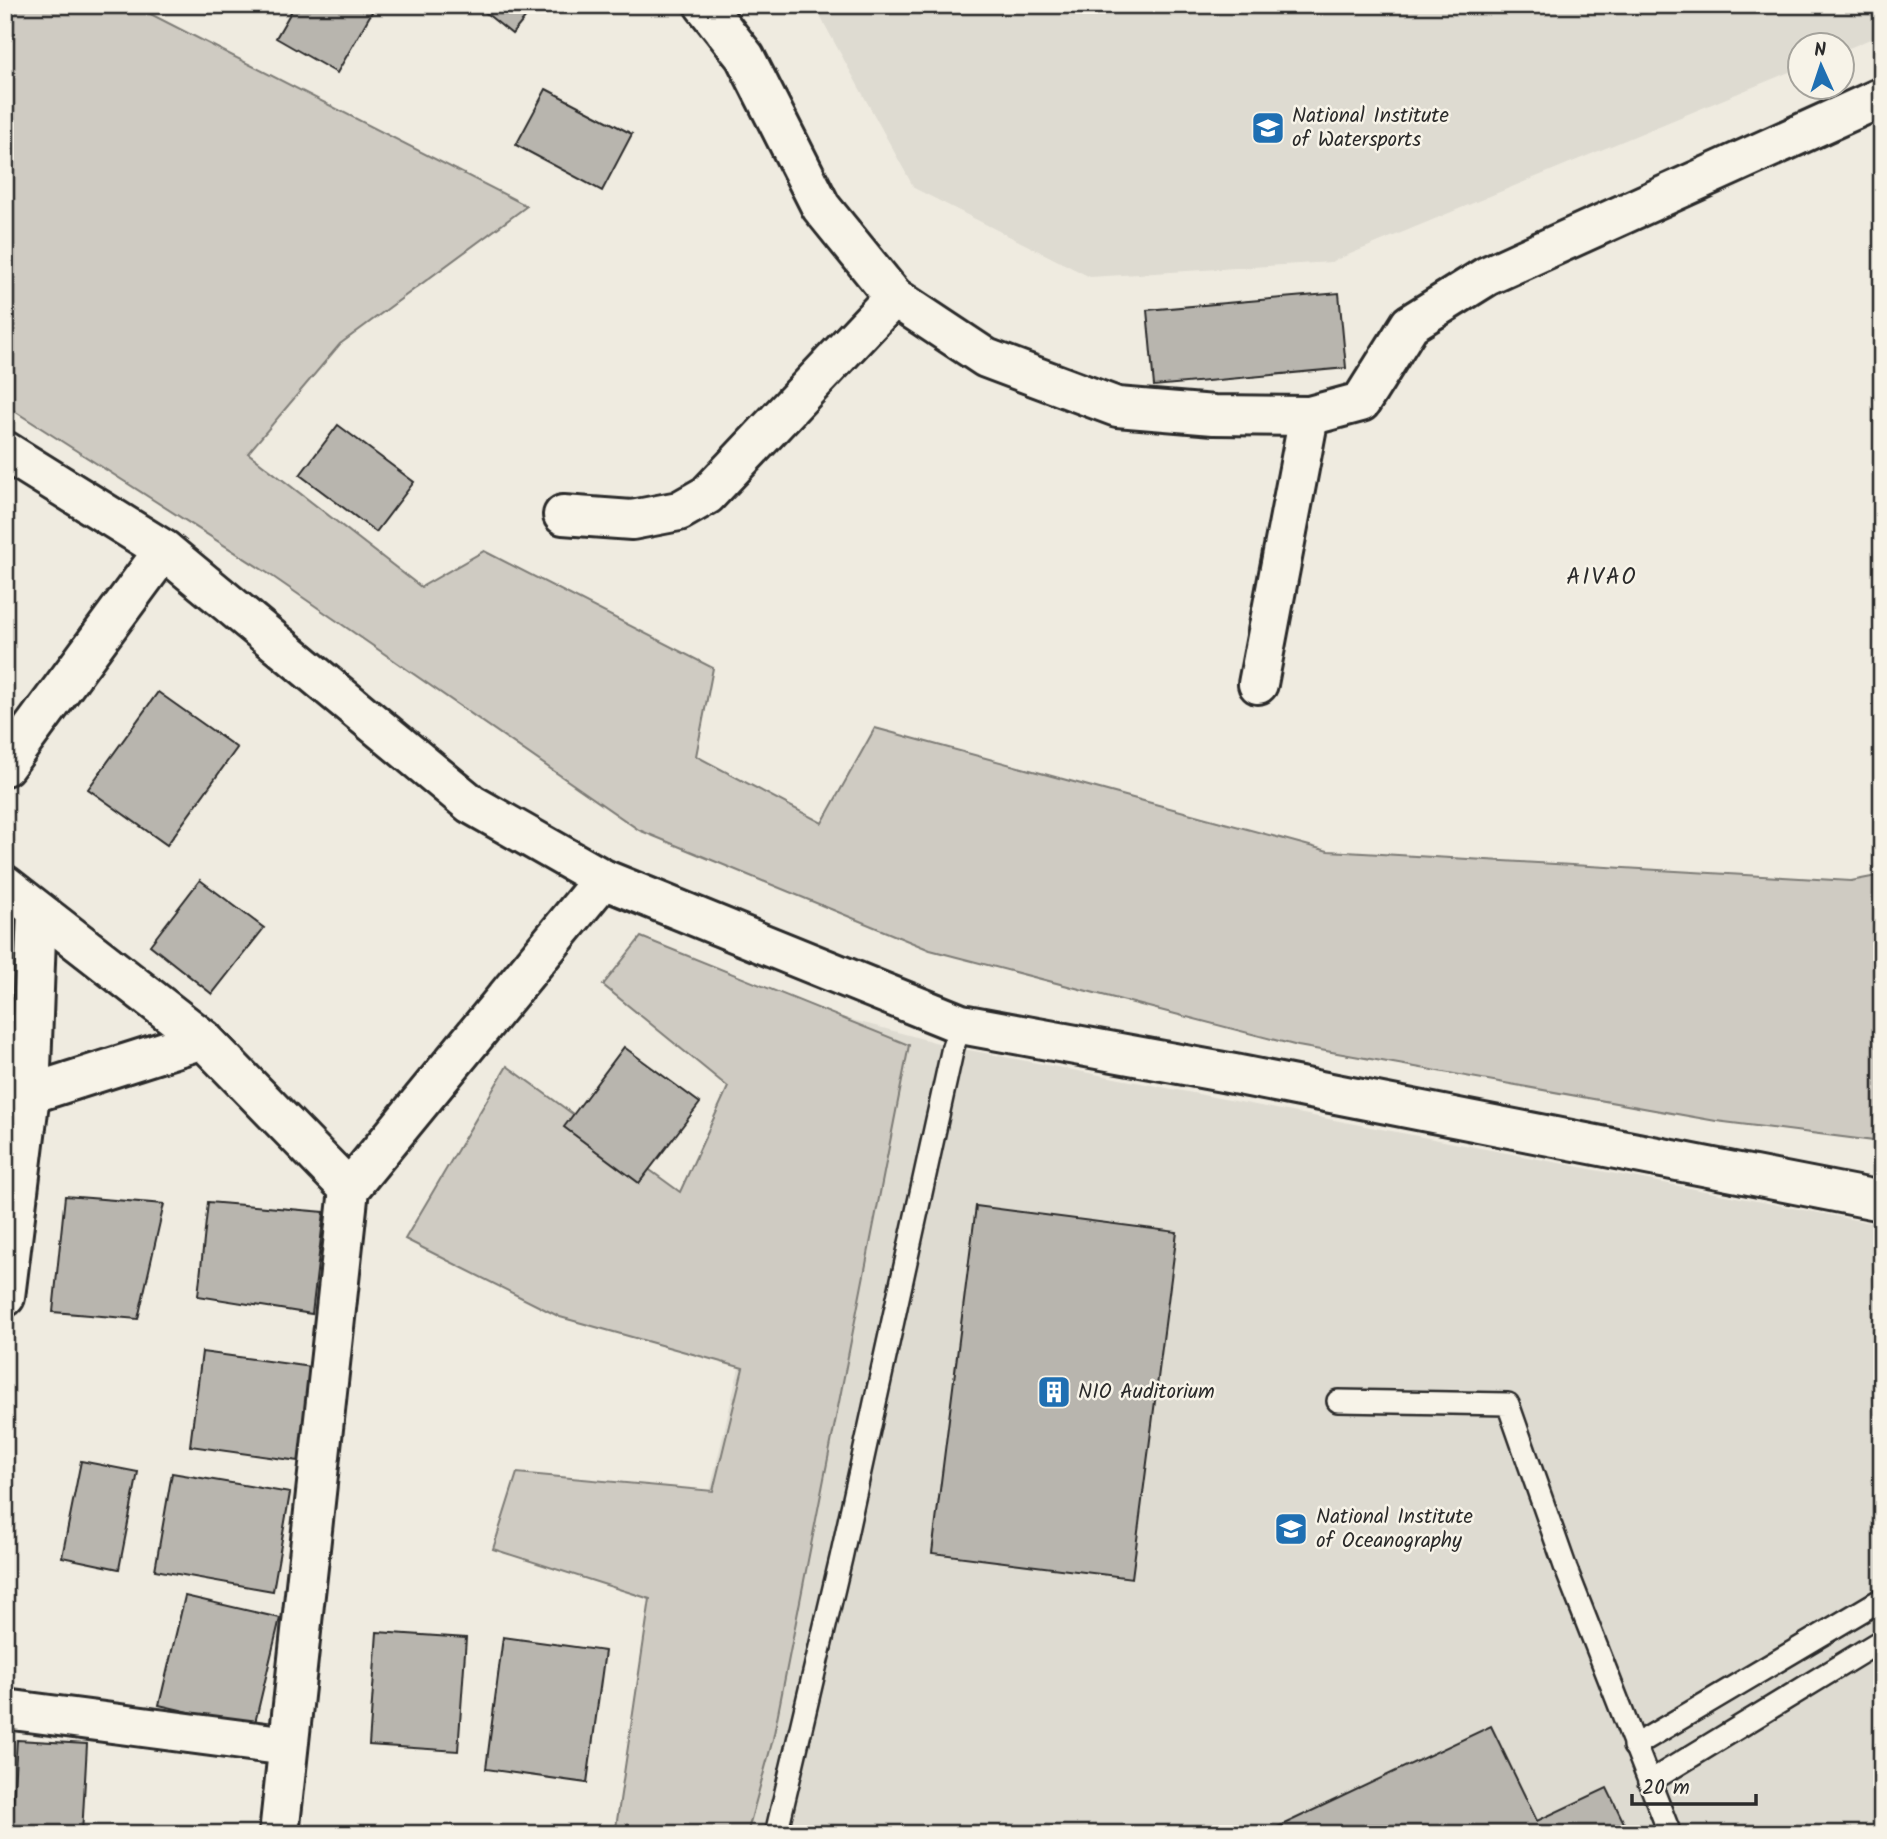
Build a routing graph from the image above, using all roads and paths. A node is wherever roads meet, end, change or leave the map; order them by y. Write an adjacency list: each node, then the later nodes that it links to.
1 (704, 5): 3 (street)
2 (1882, 97): 4 (street)
3 (894, 297): 4 (street); 6 (street)
4 (1309, 416): 8 (street)
5 (5, 451): 7 (street)
6 (563, 515)
7 (164, 550): 9 (street); 10 (street)
8 (1258, 684)
9 (5, 766)
10 (603, 879): 13 (street); 16 (street)
11 (5, 885): 12 (street)
12 (37, 911): 14 (street); 15 (street)
13 (961, 1024): 17 (street); 27 (lane)
14 (204, 1039): 15 (street); 16 (street)
15 (30, 1094): 18 (street)
16 (349, 1189): 23 (street)
17 (1882, 1201)
18 (5, 1297)
19 (1338, 1401): 24 (lane)
20 (1882, 1600): 24 (lane)
21 (1882, 1640): 25 (lane)
22 (5, 1709): 23 (street)
23 (288, 1746): 26 (street)
24 (1634, 1746): 25 (lane)
25 (1649, 1782): 28 (lane)
26 (279, 1834)
27 (776, 1834)
28 (1670, 1834)

